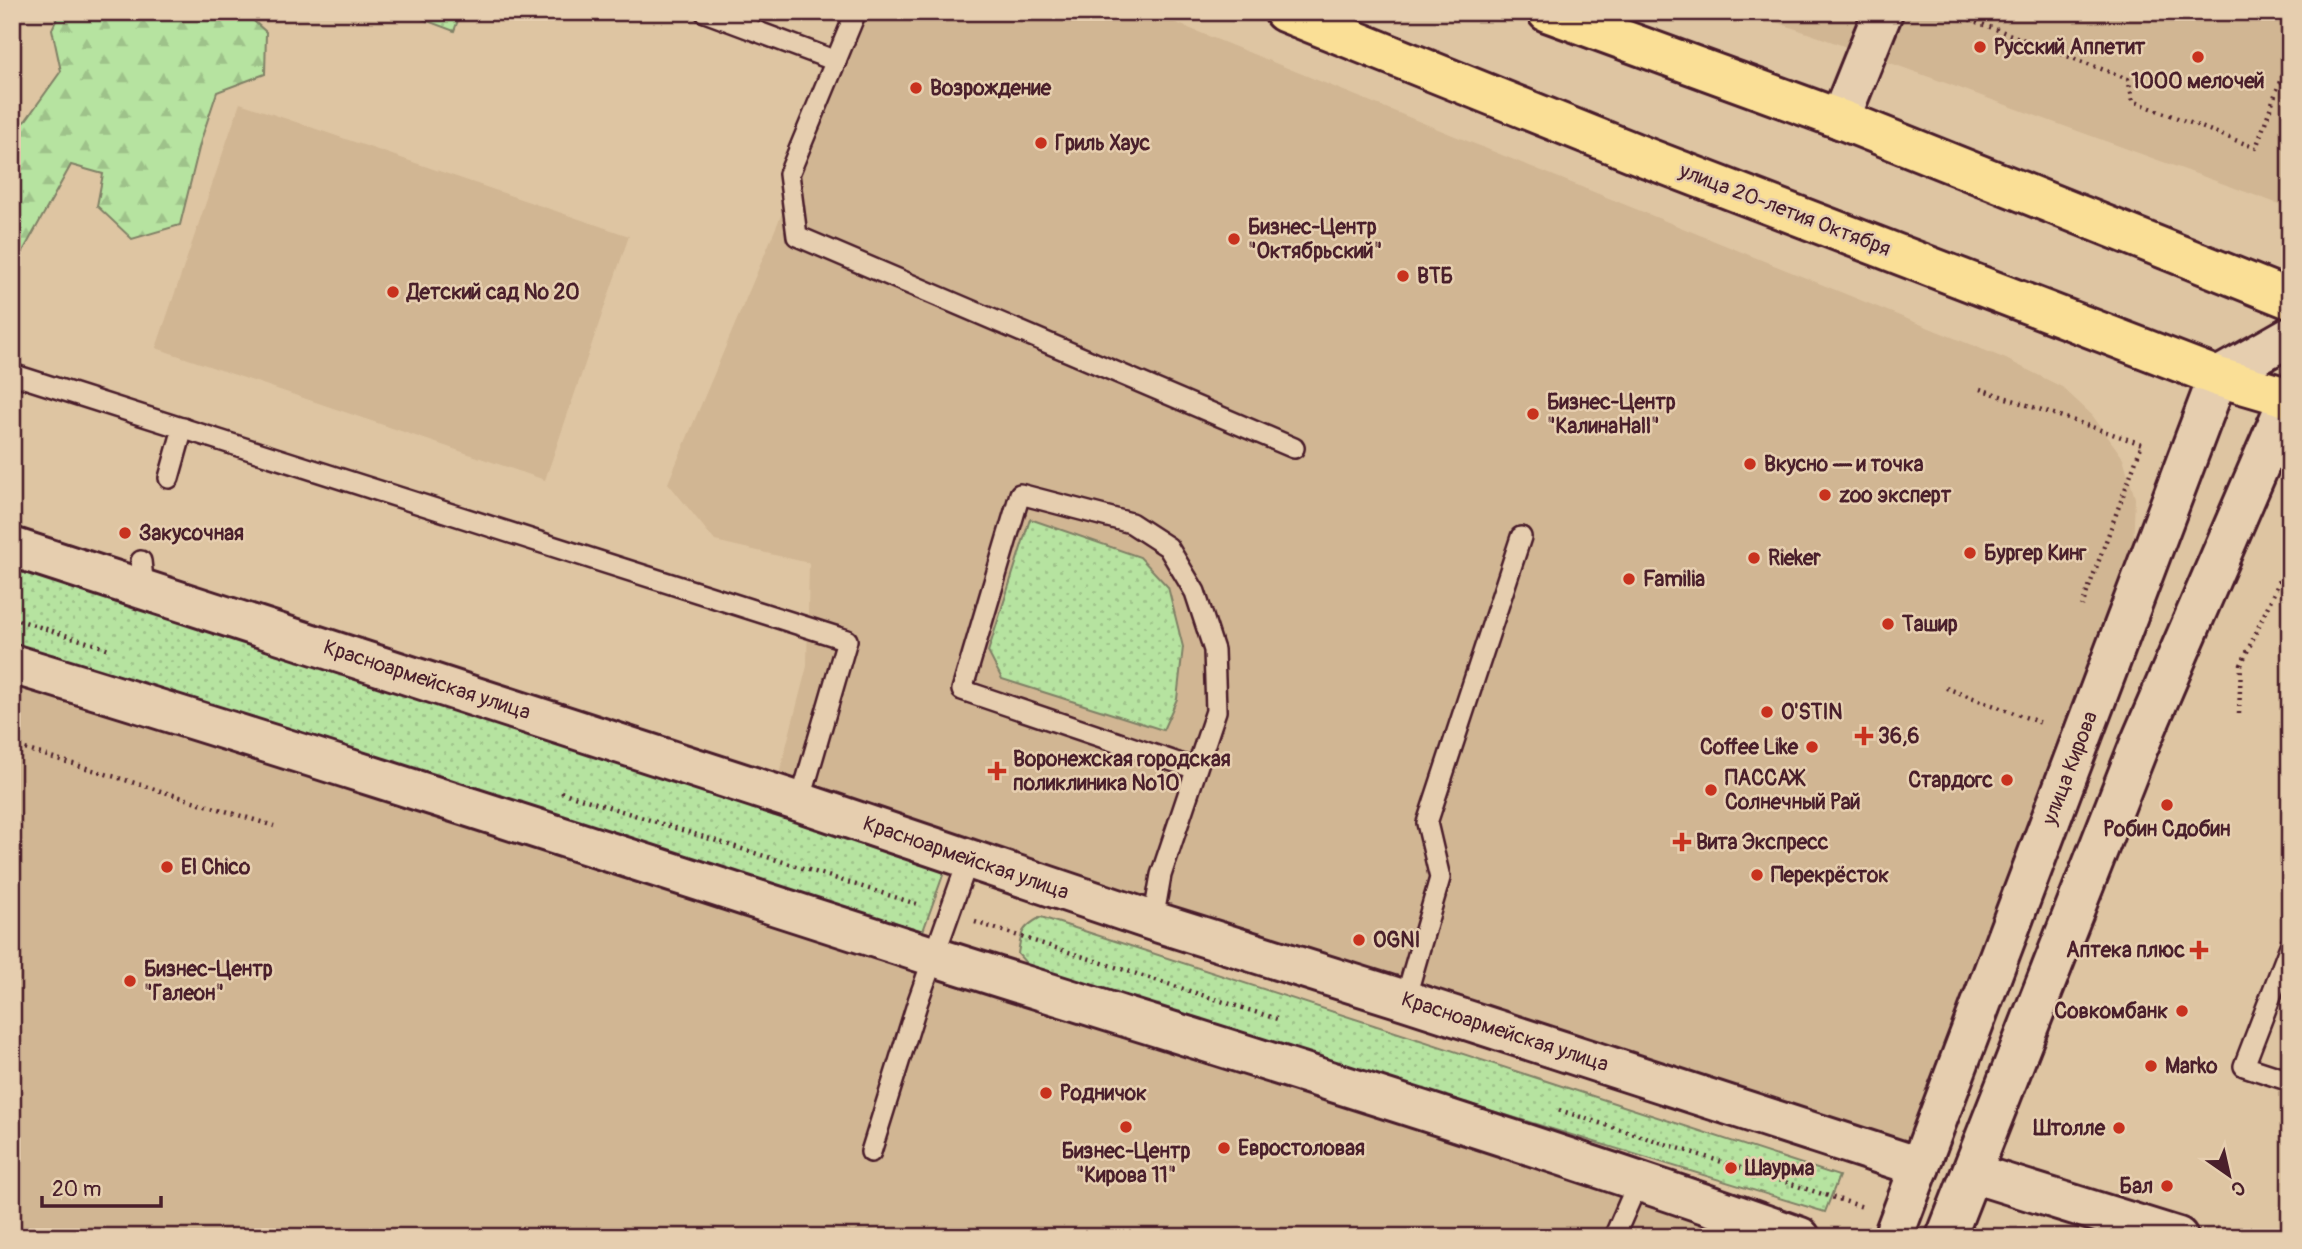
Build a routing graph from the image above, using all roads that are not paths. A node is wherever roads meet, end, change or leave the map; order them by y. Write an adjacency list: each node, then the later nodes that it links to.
1 (705, 12): 6 (lane)
2 (856, 12): 6 (lane)
3 (1284, 12): 11 (main road, улица 20-летия Октября)
4 (1547, 12): 7 (main road)
5 (1883, 12): 7 (street)
6 (836, 61): 14 (lane)
7 (1839, 119): 8 (main road)
8 (2290, 299)
9 (2290, 336): 11 (street)
10 (12, 374): 13 (lane)
11 (2218, 377): 12 (main road, улица 20-летия Октября); 28 (street, улица Кирова)
12 (2289, 396): 29 (street)
13 (183, 428): 15 (lane); 20 (lane)
14 (1294, 449)
15 (169, 478)
16 (1521, 537): 25 (lane)
17 (12, 547): 20 (street, Красноармейская улица)
18 (12, 664): 24 (street)
19 (1196, 769): 19 (lane); 22 (lane)
20 (800, 802): 21 (street, Красноармейская улица)
21 (969, 858): 22 (street, Красноармейская улица); 24 (lane)
22 (1153, 921): 25 (street, Красноармейская улица)
23 (2290, 946): 26 (lane)
24 (934, 957): 27 (lane); 30 (street)
25 (1405, 1000): 28 (street, Красноармейская улица)
26 (2290, 1081)
27 (871, 1152)
28 (1920, 1167): 33 (street, улица Кирова)
29 (1972, 1173): 34 (street); 35 (street)
30 (1639, 1180): 31 (lane); 32 (street)
31 (1615, 1237)
32 (1800, 1237)
33 (1893, 1237)
34 (1947, 1237)
35 (2178, 1237)

